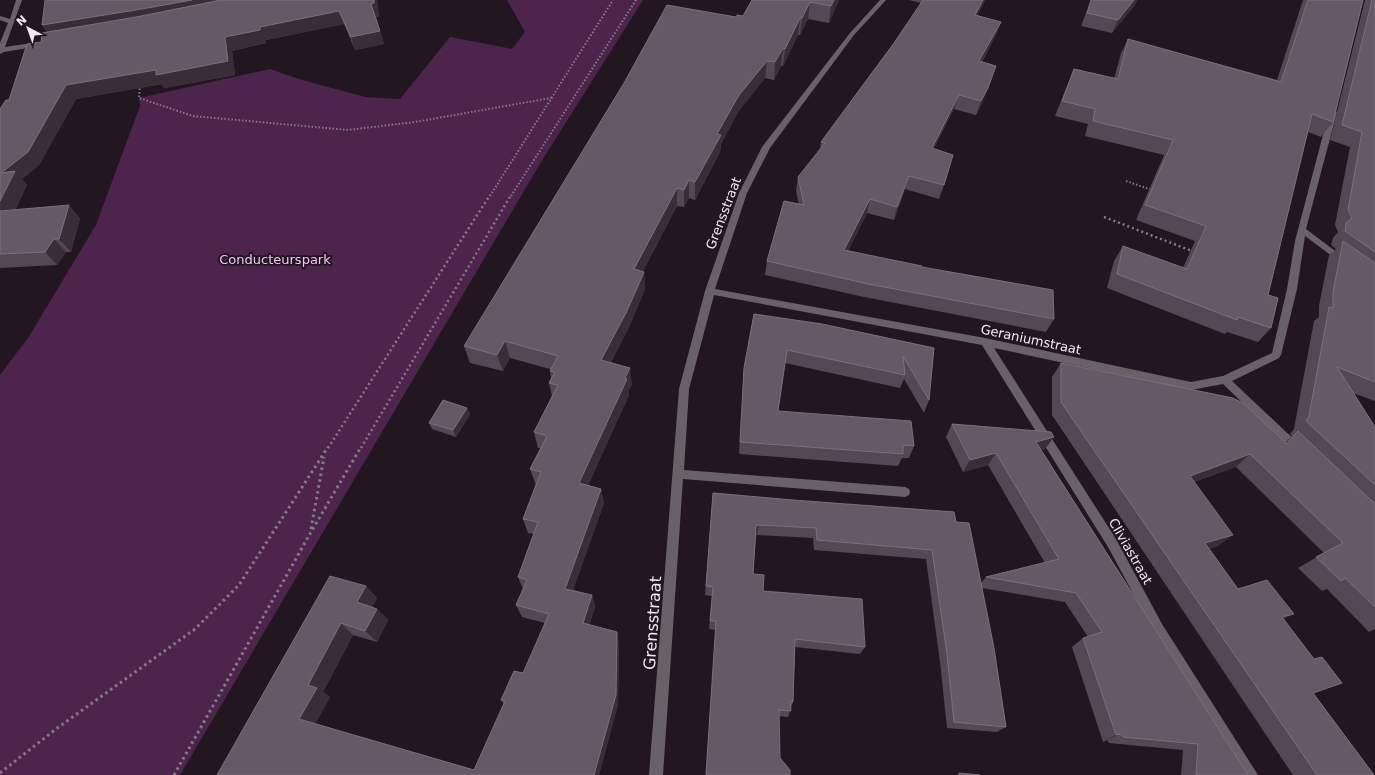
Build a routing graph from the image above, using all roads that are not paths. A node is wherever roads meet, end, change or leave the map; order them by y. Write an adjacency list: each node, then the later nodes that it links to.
1 (18, 0): 4 (street)
2 (884, 0): 10 (street, Grensstraat)
3 (0, 18): 4 (street)
4 (11, 22): 6 (street)
5 (46, 43): 6 (street)
6 (0, 51)
7 (1336, 100): 8 (street, Geraniumstraat)
8 (1302, 230): 9 (street); 12 (street, Geraniumstraat)
9 (1351, 266)
10 (710, 291): 11 (street, Geraniumstraat); 14 (street, Grensstraat)
11 (985, 342): 12 (street, Geraniumstraat); 17 (street, Cliviastraat)
12 (1225, 380): 13 (street)
13 (1304, 455)
14 (679, 474): 15 (street); 16 (street, Grensstraat)
15 (906, 492)
16 (656, 775)
17 (1250, 775)

